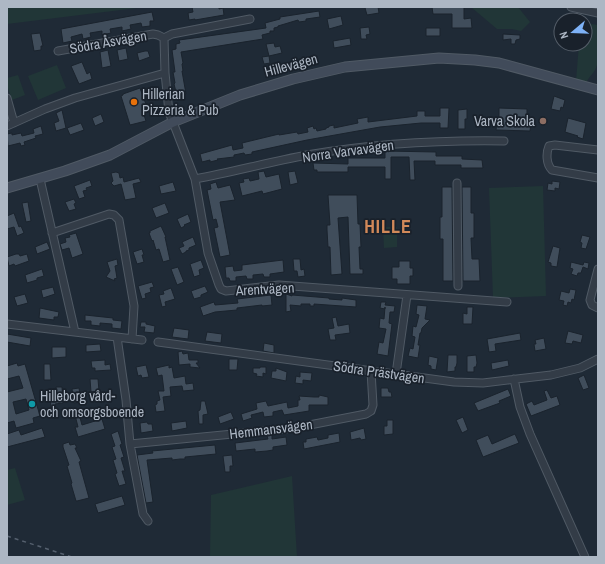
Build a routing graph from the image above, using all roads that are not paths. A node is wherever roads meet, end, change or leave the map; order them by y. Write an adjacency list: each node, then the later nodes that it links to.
1 (571, 7): 2 (street)
2 (581, 8): 3 (street)
3 (598, 13)
4 (250, 19): 5 (street, Södra Åsvägen)
5 (164, 38): 6 (street, Södra Åsvägen); 7 (street, Arentvägen)
6 (58, 51)
7 (166, 73): 10 (street, Arentvägen); 11 (street)
8 (598, 90): 10 (street, Hillevägen)
9 (7, 98): 11 (street)
10 (173, 122): 15 (street, Hillevägen); 16 (street, Arentvägen)
11 (10, 125)
12 (504, 141): 16 (street, Norra Varvavägen)
13 (598, 150): 14 (street)
14 (598, 178)
15 (40, 179): 18 (street, Hillevägen); 19 (street)
16 (194, 179): 22 (street, Arentvägen)
17 (457, 183): 21 (street)
18 (7, 188)
19 (52, 233): 26 (street); 28 (street)
20 (598, 269): 24 (street)
21 (458, 286)
22 (407, 295): 23 (street, Arentvägen); 33 (street)
23 (507, 302)
24 (598, 308)
25 (7, 324): 26 (street)
26 (75, 332): 27 (street)
27 (117, 337): 28 (street); 35 (street)
28 (132, 339): 29 (street)
29 (142, 340)
30 (158, 342): 32 (street, Södra Prästvägen)
31 (598, 359): 34 (street, Södra Prästvägen)
32 (371, 371): 33 (street, Södra Prästvägen); 35 (street, Hemmansvägen)
33 (396, 374): 34 (street, Södra Prästvägen)
34 (514, 379): 37 (street)
35 (130, 444): 36 (street)
36 (148, 521)
37 (585, 557)

